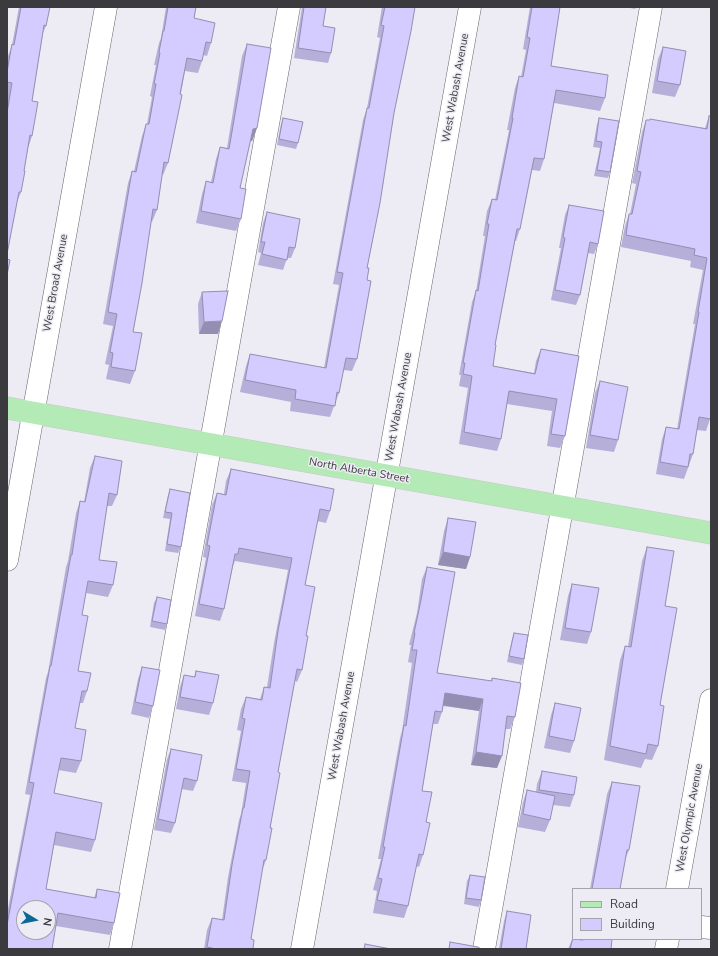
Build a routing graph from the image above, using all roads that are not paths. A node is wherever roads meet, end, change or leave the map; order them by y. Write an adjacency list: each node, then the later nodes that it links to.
1 (106, 7): 6 (street, West Broad Avenue)
2 (289, 7): 7 (street)
3 (470, 7): 8 (street, West Wabash Avenue)
4 (651, 7): 9 (street)
5 (7, 408): 6 (main road, North Alberta Street)
6 (33, 412): 7 (main road, North Alberta Street); 11 (street, West Broad Avenue)
7 (211, 445): 8 (main road, North Alberta Street); 14 (street)
8 (387, 476): 9 (main road, North Alberta Street); 15 (street, West Wabash Avenue)
9 (563, 507): 10 (main road, North Alberta Street); 16 (street)
10 (711, 533)
11 (7, 560)
12 (711, 700): 13 (street, West Olympic Avenue)
13 (677, 888)
14 (120, 949)
15 (302, 949)
16 (484, 949)

